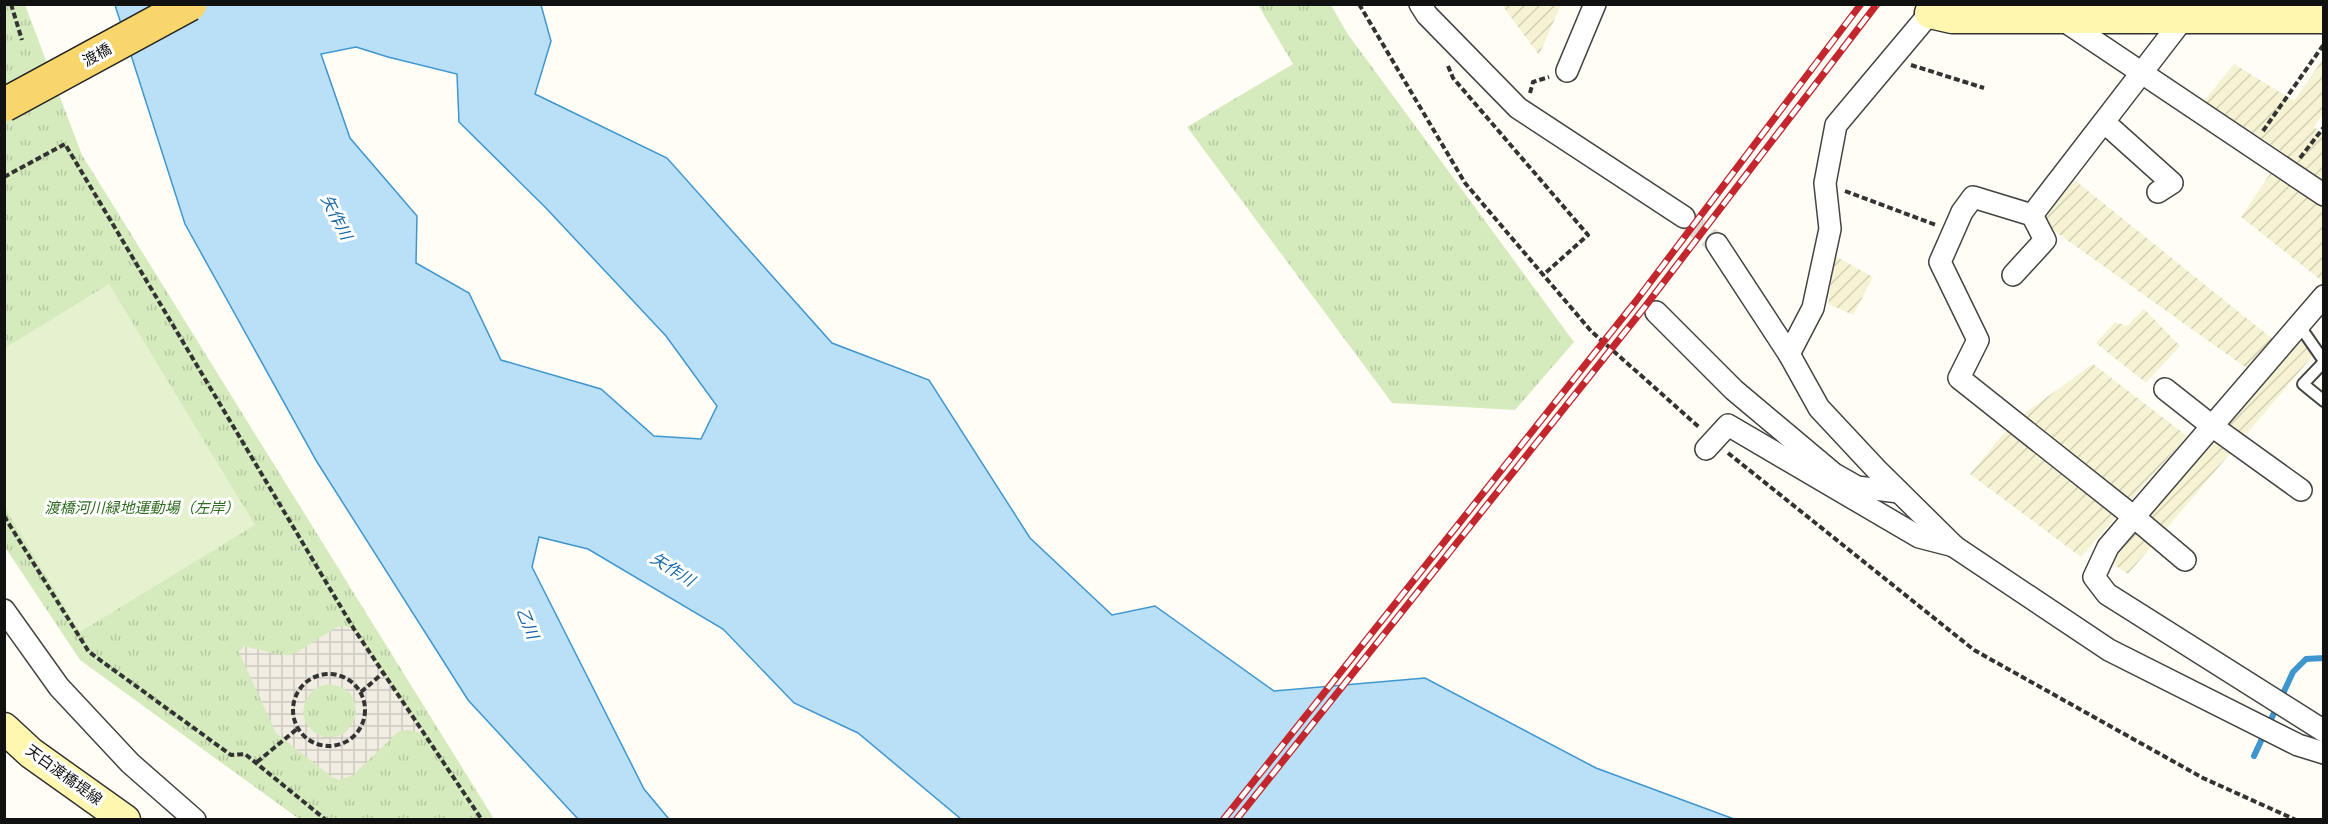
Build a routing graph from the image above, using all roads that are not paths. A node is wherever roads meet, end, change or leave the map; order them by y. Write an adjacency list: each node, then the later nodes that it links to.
1 (190, 4): 11 (main road, 渡橋, bridge)
2 (1420, 4): 16 (street)
3 (1595, 4): 9 (street)
4 (2063, 10): 6 (street); 8 (street); 10 (street)
5 (2257, 12): 7 (street); 8 (street)
6 (1930, 13): 22 (street)
7 (2324, 18)
8 (2183, 19): 10 (street)
9 (1567, 71)
10 (2142, 72): 12 (street); 14 (street)
11 (4, 105)
12 (2104, 122): 13 (street); 15 (street)
13 (2158, 192)
14 (2324, 195)
15 (2032, 215): 18 (street); 30 (street)
16 (1684, 217)
17 (1717, 244): 22 (street)
18 (2013, 274)
19 (2324, 296): 21 (street)
20 (1656, 312): 29 (street)
21 (2299, 325): 23 (lane); 26 (street)
22 (1789, 354): 29 (street)
23 (2324, 361): 25 (lane)
24 (2166, 389): 26 (street)
25 (2324, 401)
26 (2212, 426): 28 (street); 30 (street)
27 (1706, 449): 31 (street)
28 (2301, 490)
29 (1899, 492): 31 (street)
30 (2134, 517): 32 (street); 35 (street)
31 (1955, 547): 36 (street)
32 (2185, 560)
33 (4, 610): 38 (street)
34 (4, 728): 37 (street, 天白渡橋堤線)
35 (2324, 731)
36 (2324, 753)
37 (125, 819)
38 (195, 819)

